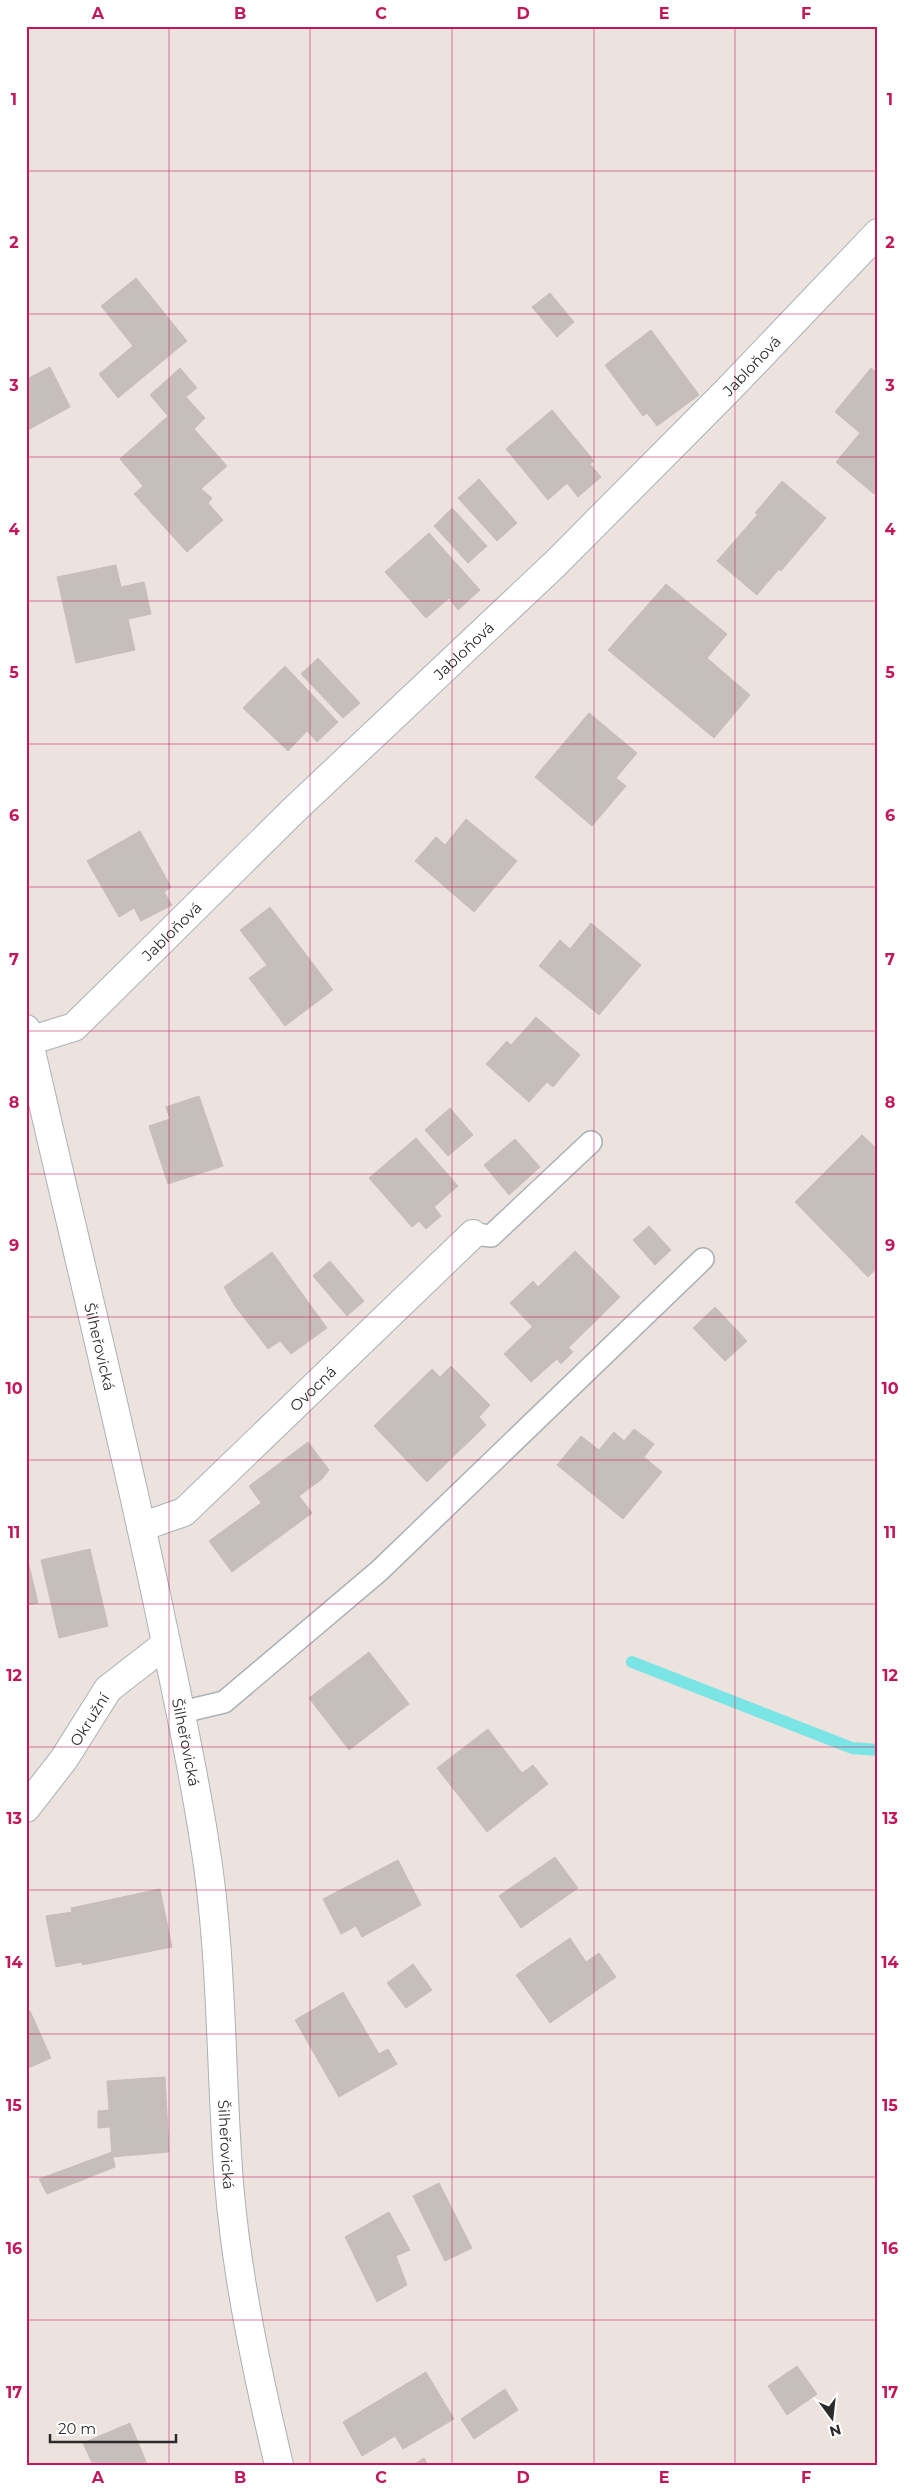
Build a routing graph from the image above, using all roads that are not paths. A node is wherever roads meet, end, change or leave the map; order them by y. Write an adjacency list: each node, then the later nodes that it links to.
1 (878, 233): 2 (street, Jabloňová)
2 (28, 1035): 6 (street, Šilheřovická)
3 (591, 1142): 4 (lane)
4 (473, 1234): 6 (street, Ovocná)
5 (703, 1259): 8 (lane)
6 (141, 1527): 7 (street, Šilheřovická)
7 (166, 1644): 8 (street, Šilheřovická); 9 (street, Okružní)
8 (182, 1712): 10 (street, Šilheřovická)
9 (26, 1808)
10 (279, 2465)

